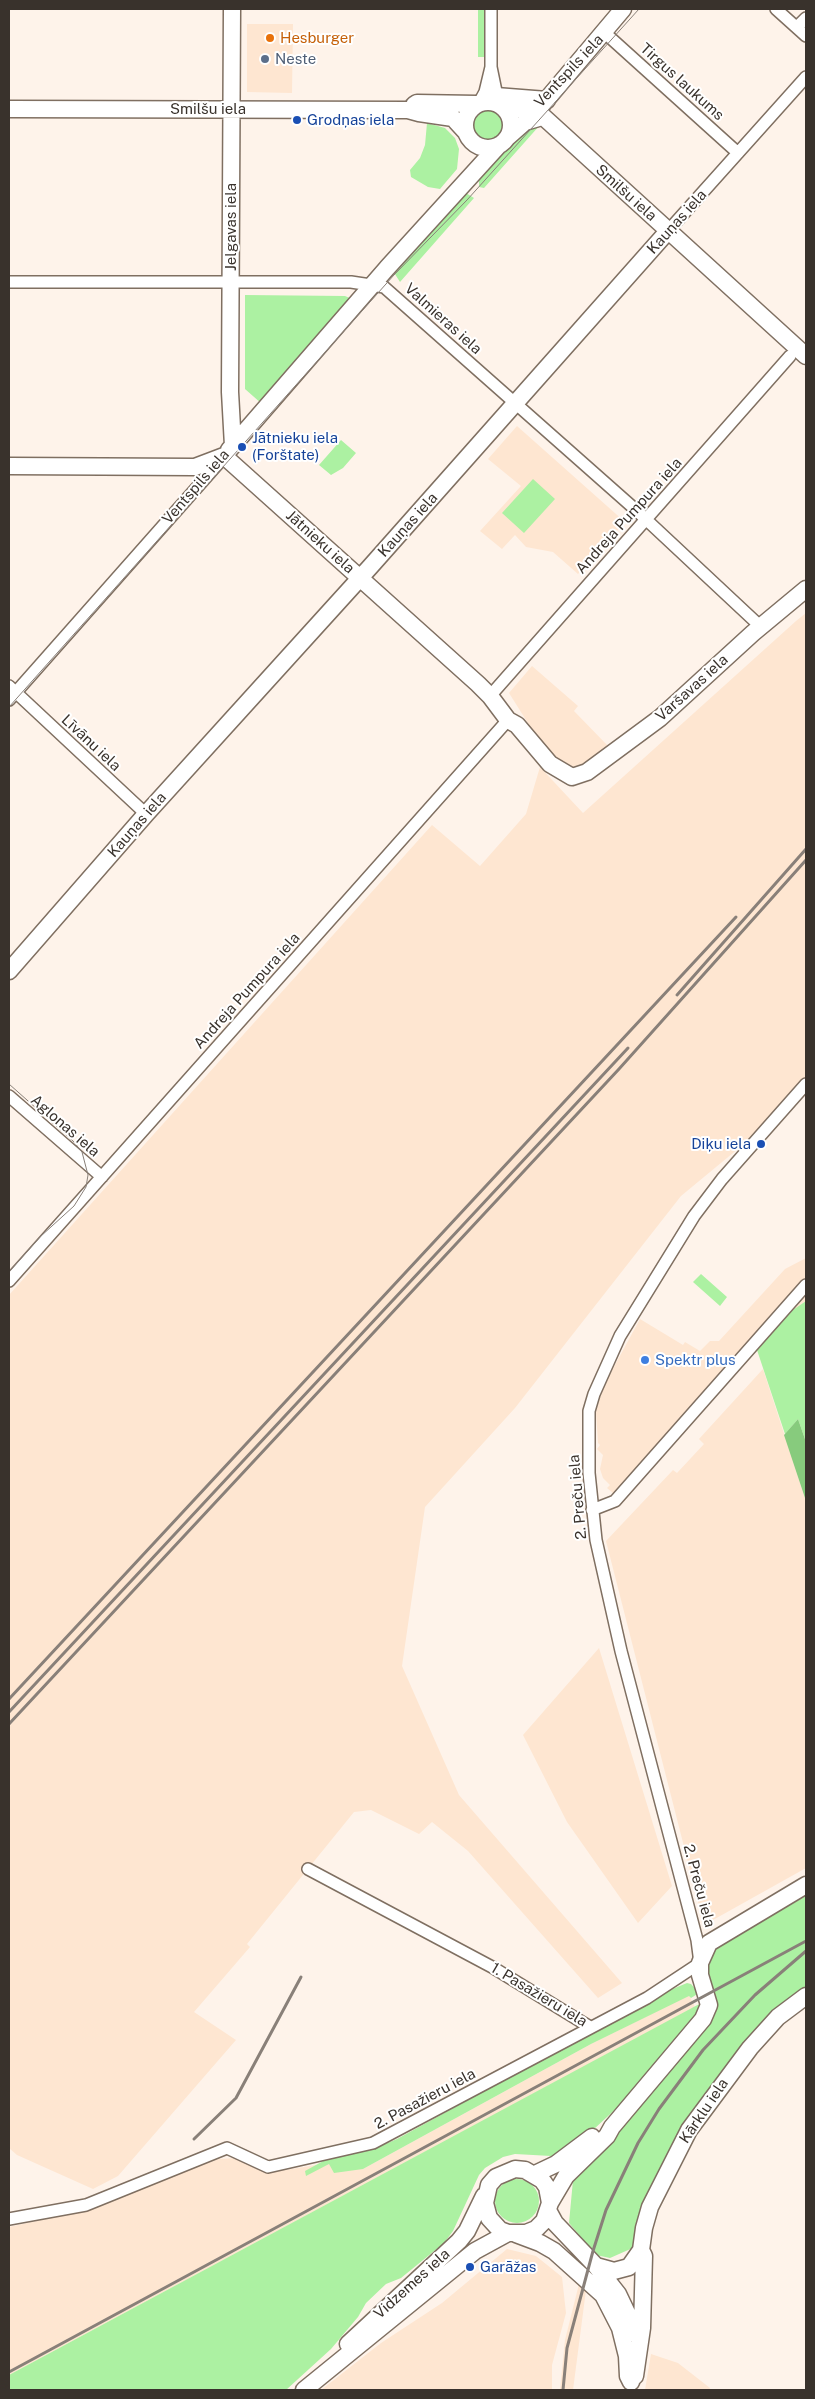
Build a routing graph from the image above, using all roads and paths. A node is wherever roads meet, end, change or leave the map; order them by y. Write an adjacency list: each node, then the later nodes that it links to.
1 (232, 9): 14 (street, Jelgavas iela)
2 (491, 9): 9 (street)
3 (623, 9): 7 (street, Ventspils iela)
4 (776, 9): 6 (street)
5 (806, 18): 6 (street)
6 (797, 27): 8 (street)
7 (605, 33): 15 (street, Ventspils iela); 19 (street, Tirgus laukums)
8 (806, 36)
9 (491, 67): 11 (street); 12 (street)
10 (806, 77): 19 (street, Kauņas iela)
11 (478, 103): 12 (street); 16 (street, Smilšu iela); 17 (street)
12 (500, 103): 15 (street, Ventspils iela); 18 (street)
13 (9, 108): 14 (street, Smilšu iela)
14 (231, 109): 16 (street, Smilšu iela); 23 (street, Jelgavas iela)
15 (542, 109): 18 (street); 21 (street, Smilšu iela)
16 (408, 110): 17 (street, Smilšu iela)
17 (467, 135): 18 (street); 20 (street, Ventspils iela)
18 (504, 141): 20 (street, Ventspils iela)
19 (738, 154): 21 (street, Kauņas iela)
20 (462, 184): 24 (street, Ventspils iela)
21 (668, 231): 25 (street, Smilšu iela); 26 (street, Kauņas iela)
22 (9, 282): 23 (street, Valmieras iela)
23 (231, 282): 24 (street, Valmieras iela); 27 (street, Jelgavas iela)
24 (374, 285): 26 (street, Valmieras iela); 27 (street, Ventspils iela)
25 (798, 356): 29 (street, Andreja Pumpura iela)
26 (515, 404): 29 (street, Valmieras iela); 30 (street, Kauņas iela)
27 (228, 451): 28 (street); 30 (street, Jātnieku iela); 33 (street, Ventspils iela)
28 (9, 466)
29 (646, 520): 32 (street, Valmieras iela); 34 (street, Andreja Pumpura iela)
30 (360, 578): 34 (street, Jātnieku iela); 37 (street, Kauņas iela)
31 (806, 589): 32 (street, Varšavas iela)
32 (760, 626): 36 (street, Varšavas iela)
33 (11, 693): 37 (street, Līvānu iela)
34 (490, 696): 35 (street, Jātnieku iela)
35 (508, 720): 36 (street, Jātnieku iela); 41 (street, Andreja Pumpura iela)
36 (572, 777)
37 (146, 814): 38 (street, Kauņas iela)
38 (9, 971)
39 (806, 1084): 44 (street, 2. Preču iela)
40 (9, 1096): 41 (street, Aglonas iela)
41 (102, 1177): 42 (street, Andreja Pumpura iela)
42 (9, 1281)
43 (806, 1285): 44 (street)
44 (592, 1510): 47 (street, 2. Preču iela)
45 (308, 1869): 49 (street, 1. Pasažieru iela)
46 (806, 1885): 47 (street, 1. Pasažieru iela)
47 (700, 1963): 49 (street, 1. Pasažieru iela); 50 (street, Vidzemes iela)
48 (806, 1996): 56 (street, Kārklu iela)
49 (590, 2027): 54 (street, 2. Pasažieru iela)
50 (612, 2127): 51 (street, Vidzemes iela); 53 (street, Vidzemes iela)
51 (535, 2174): 52 (street, Vidzemes iela); 53 (street)
52 (485, 2195): 55 (street); 62 (street, Vidzemes iela)
53 (549, 2207): 55 (street, Vidzemes iela); 57 (street)
54 (9, 2219)
55 (512, 2234): 59 (street, Kārklu iela); 62 (street, Vidzemes iela)
56 (641, 2250): 57 (street); 58 (street, Kārklu iela)
57 (596, 2266): 60 (street)
58 (643, 2283): 60 (street); 61 (street, Kārklu iela)
59 (603, 2295): 60 (street, Kārklu iela); 63 (street, Kārklu iela)
60 (621, 2299): 61 (street)
61 (639, 2338): 63 (street, Kārklu iela)
62 (330, 2368): 64 (street, Vidzemes iela)
63 (631, 2386)
64 (304, 2390)

